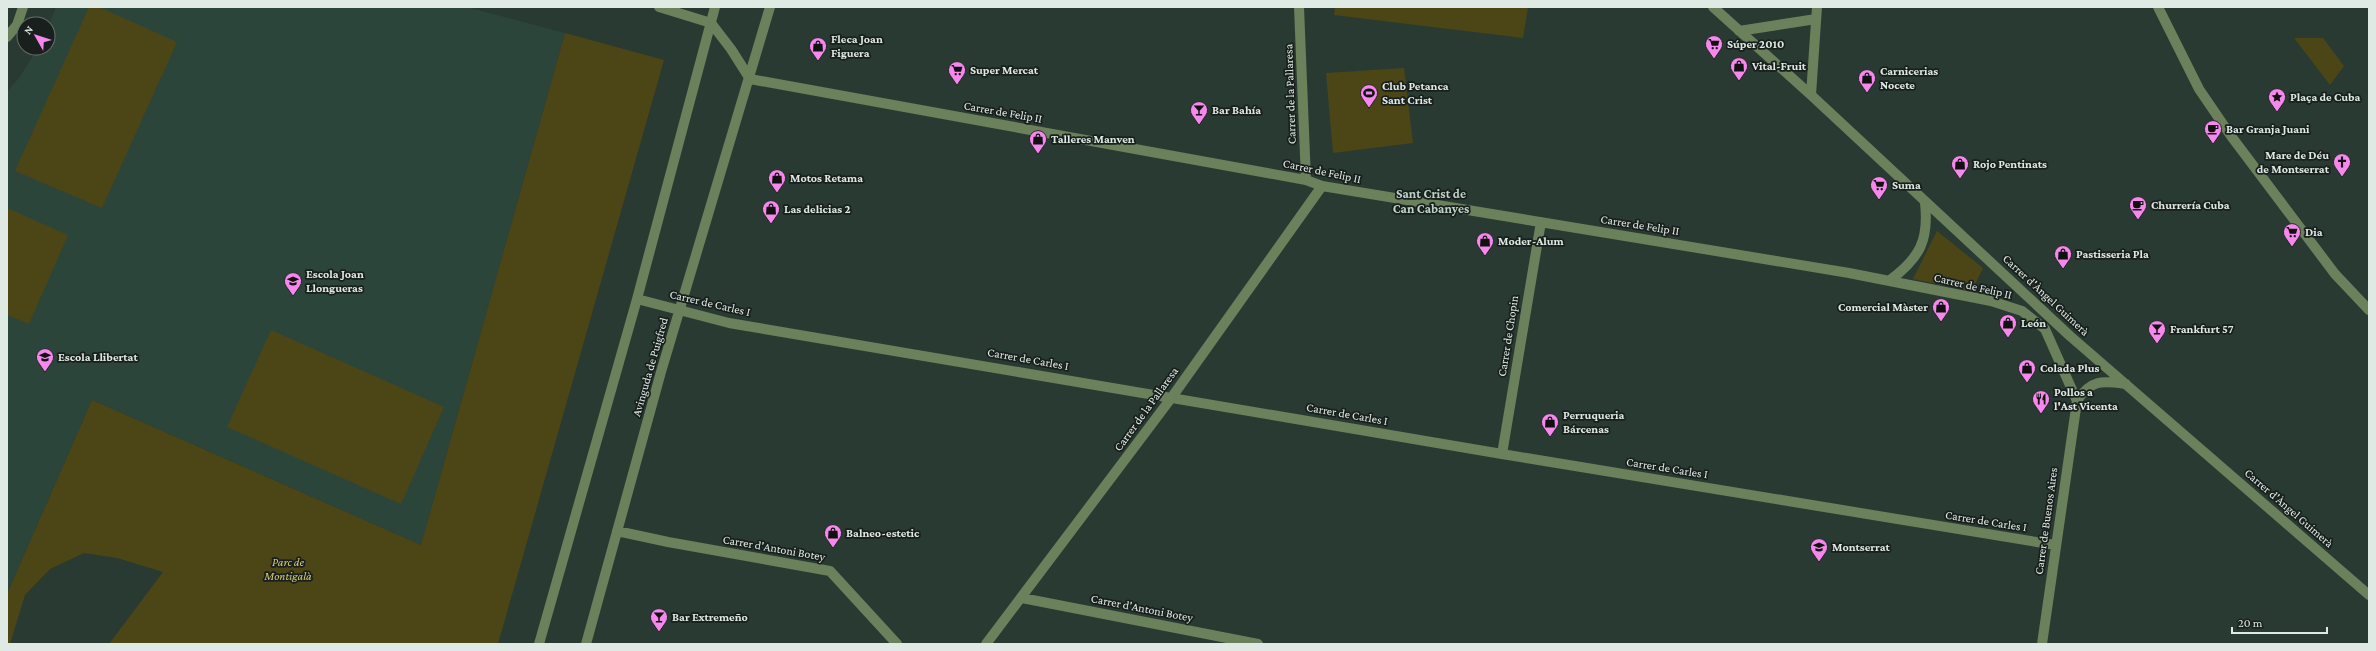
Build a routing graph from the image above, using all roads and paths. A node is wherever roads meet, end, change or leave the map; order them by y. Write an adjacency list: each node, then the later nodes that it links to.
1 (23, 7): 12 (street)
2 (659, 7): 10 (street)
3 (715, 7): 10 (street)
4 (770, 7): 13 (street, Avinguda de Puigfred)
5 (1299, 7): 15 (street, Carrer de la Pallaresa)
6 (1712, 7): 11 (street, Carrer d'Àngel Guimerà)
7 (1817, 7): 9 (street)
8 (2158, 7): 22 (street)
9 (1816, 20): 11 (street); 14 (street)
10 (711, 23): 13 (street); 20 (street)
11 (1739, 31): 14 (street, Carrer d'Àngel Guimerà)
12 (7, 37)
13 (750, 79): 15 (street, Carrer de Felip II); 21 (street, Avinguda de Puigfred)
14 (1811, 95): 17 (street, Carrer d'Àngel Guimerà)
15 (1306, 180): 16 (street, Carrer de Felip II)
16 (1322, 186): 18 (street, Carrer de Felip II); 24 (street, Carrer de la Pallaresa)
17 (1925, 203): 19 (street); 23 (street, Carrer d'Àngel Guimerà)
18 (1540, 222): 19 (street, Carrer de Felip II); 26 (street, Carrer de Chopin)
19 (1890, 280): 25 (street, Carrer de Felip II)
20 (637, 299): 21 (street, Carrer de Carles I); 31 (street)
21 (680, 310): 24 (street, Carrer de Carles I); 27 (street, Avinguda de Puigfred)
22 (2369, 310)
23 (2126, 384): 25 (street); 29 (street, Carrer d'Àngel Guimerà)
24 (1172, 397): 26 (street, Carrer de Carles I); 30 (street, Carrer de la Pallaresa)
25 (2077, 401): 28 (street, Carrer de Buenos Aires)
26 (1502, 454): 28 (street, Carrer de Carles I)
27 (617, 531): 32 (street, Avinguda de Puigfred); 33 (street, Carrer d'Antoni Botey)
28 (2055, 545): 36 (street, Carrer de Buenos Aires)
29 (2369, 595)
30 (1022, 598): 34 (street, Carrer de la Pallaresa); 35 (street, Carrer d'Antoni Botey)
31 (540, 644)
32 (586, 644)
33 (897, 644)
34 (986, 644)
35 (1258, 644)
36 (2042, 644)

